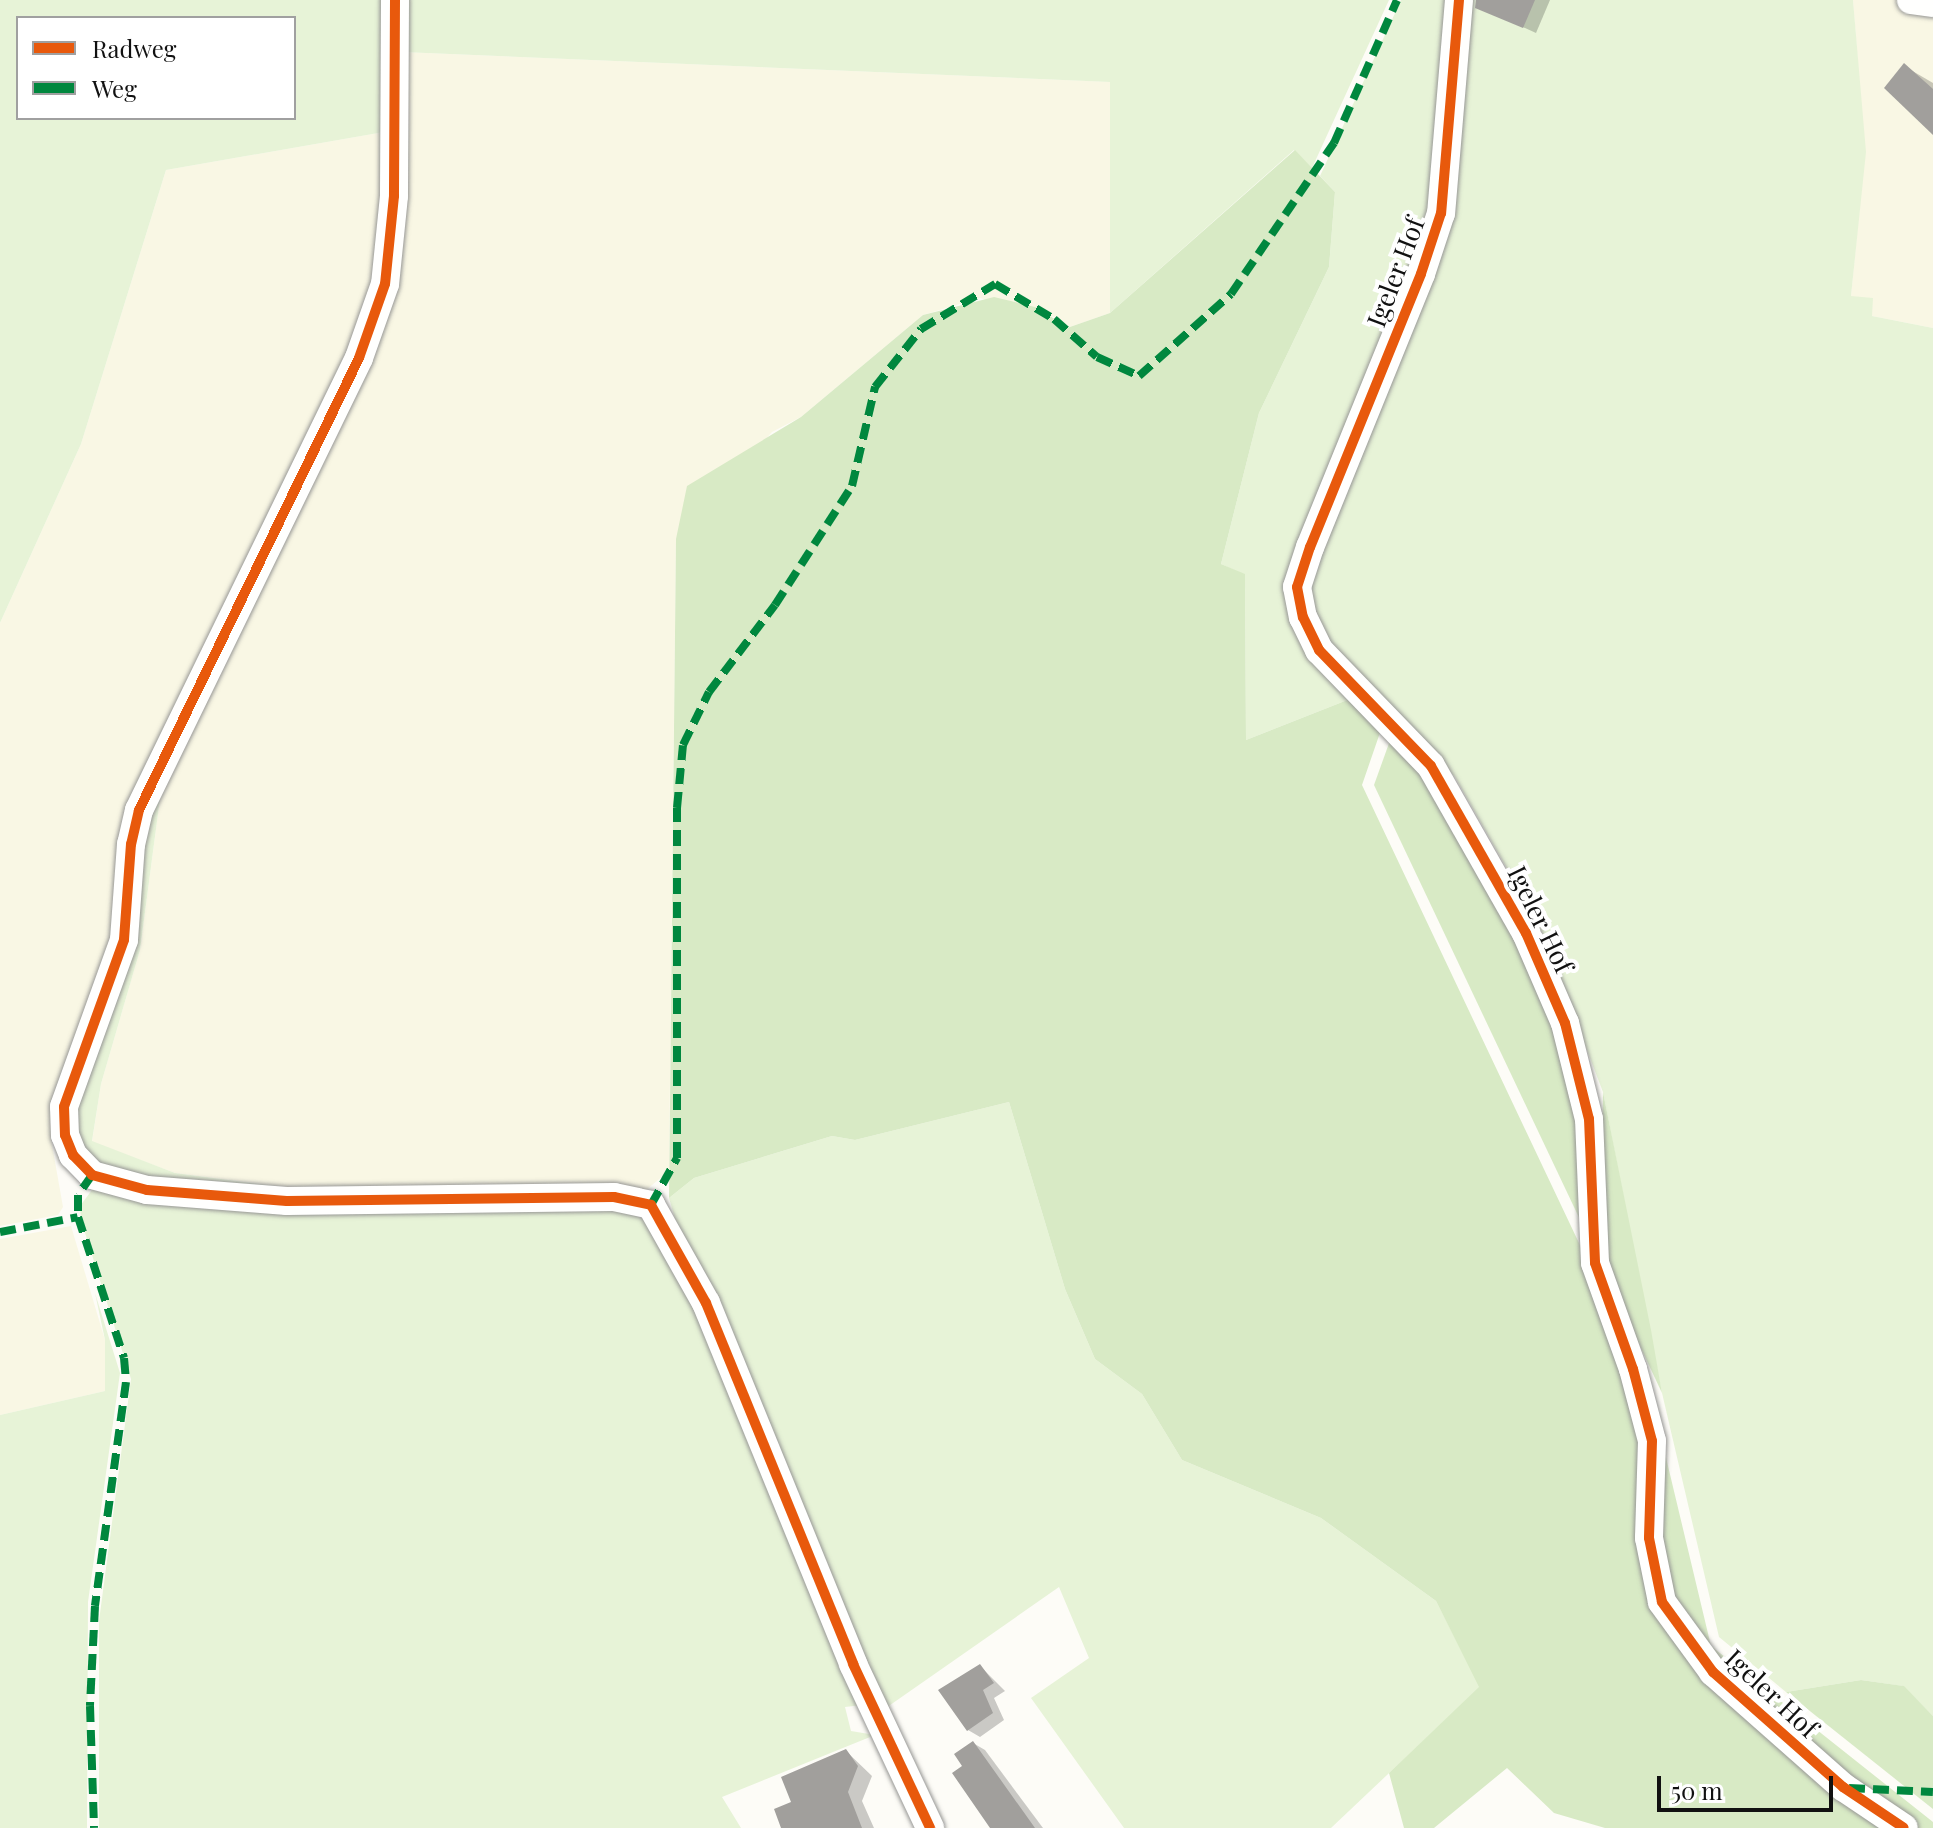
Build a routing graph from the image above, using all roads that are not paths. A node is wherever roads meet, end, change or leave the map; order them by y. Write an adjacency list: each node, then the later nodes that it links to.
1 (395, 0): 5 (street)
2 (1459, 0): 6 (street, Igeler Hof)
3 (1911, 0): 4 (street)
4 (1933, 3)
5 (930, 1828)
6 (1904, 1828)

